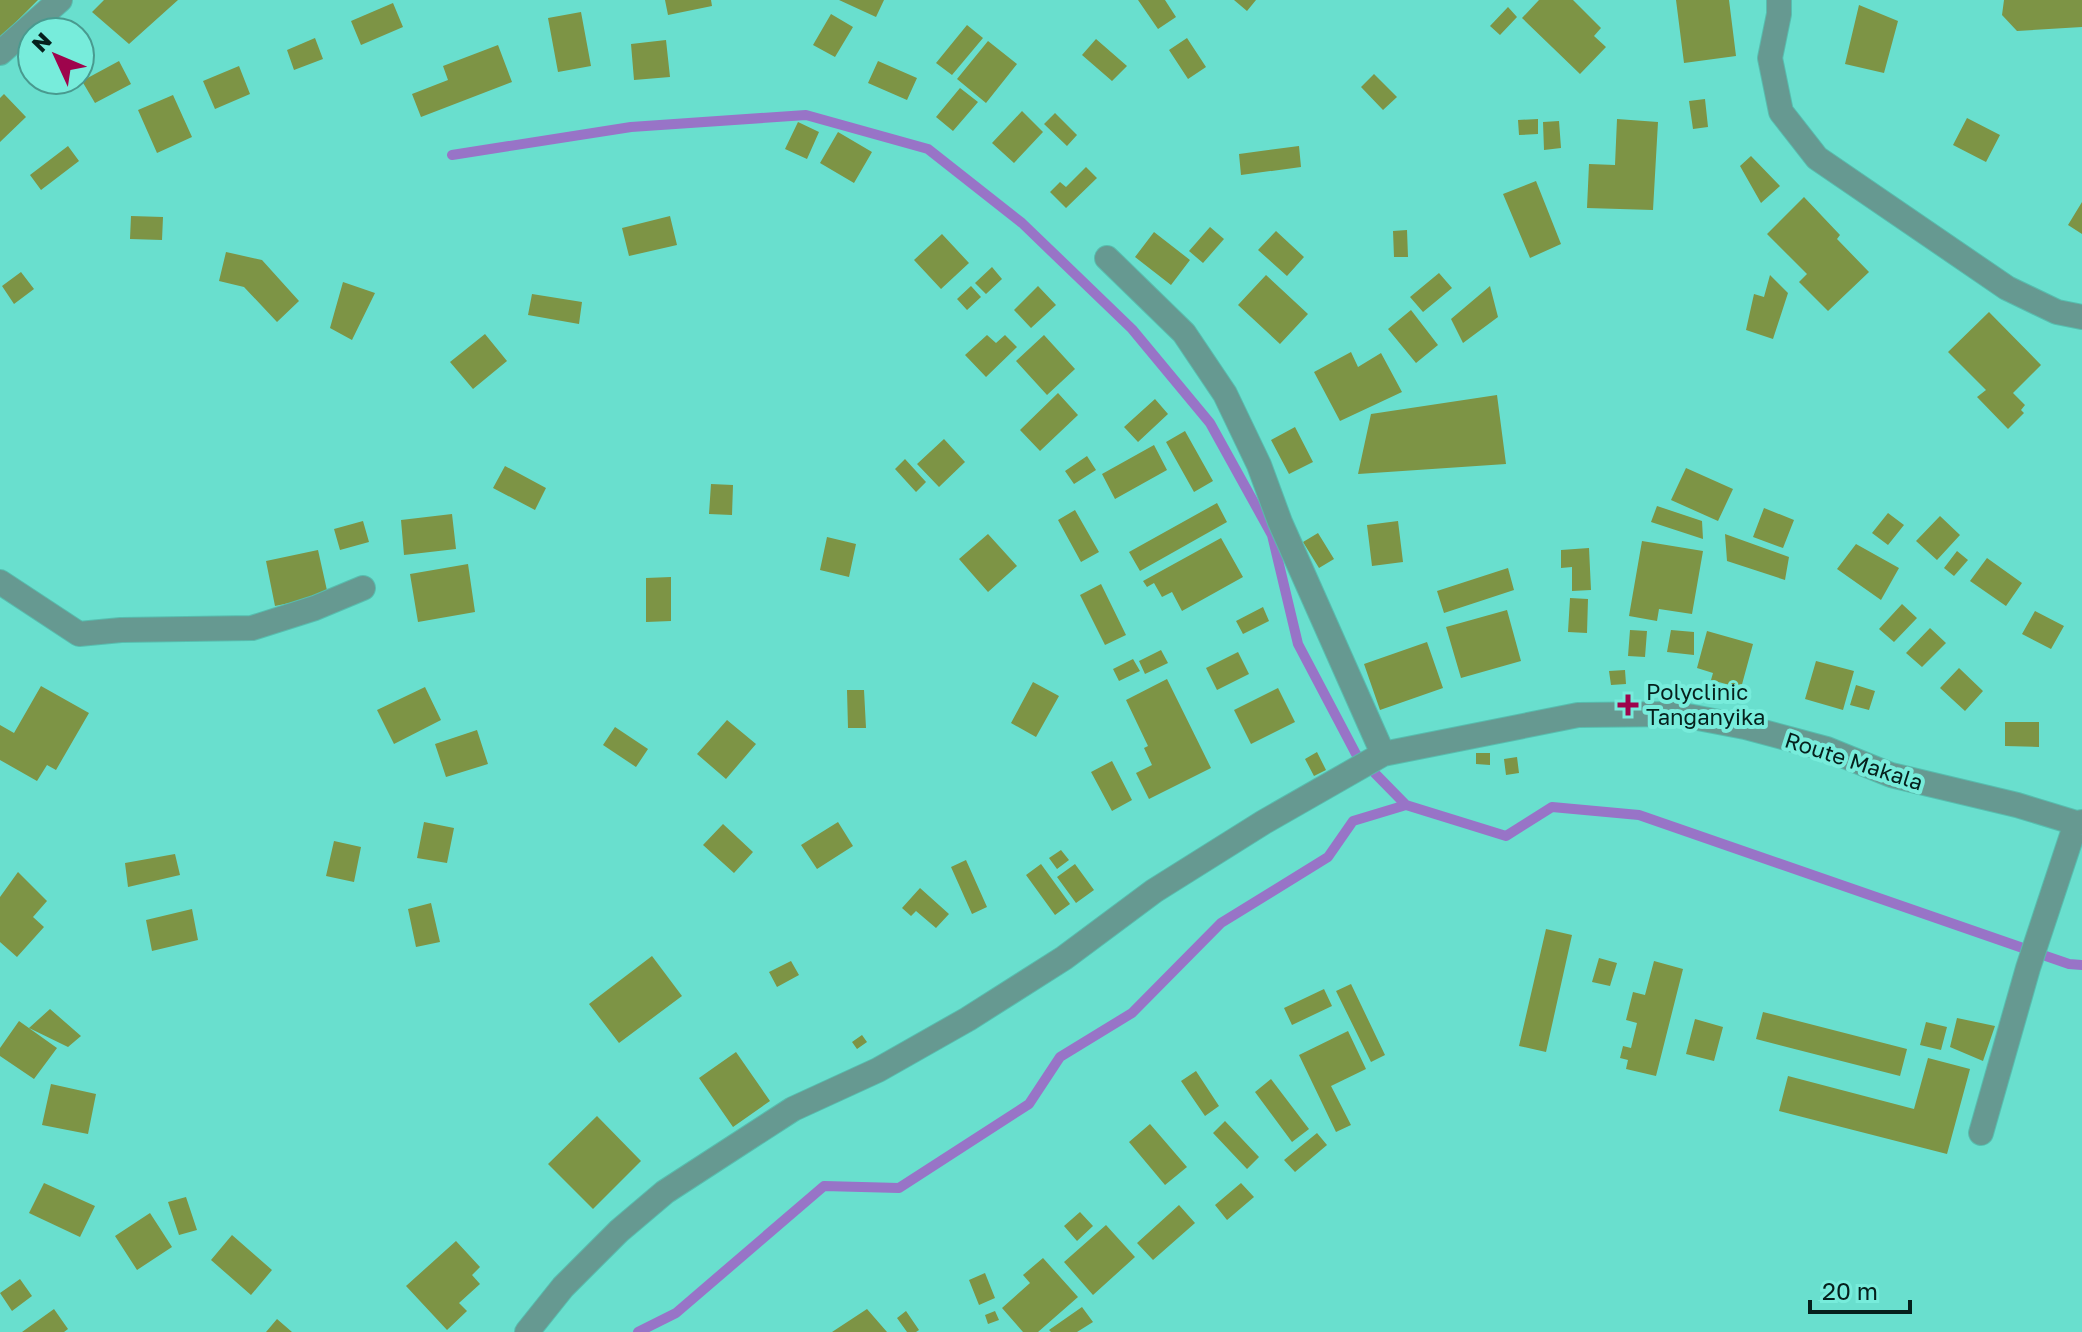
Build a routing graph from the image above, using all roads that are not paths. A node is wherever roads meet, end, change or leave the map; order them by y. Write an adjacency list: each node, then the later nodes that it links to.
1 (60, 0): 3 (street)
2 (1779, 0): 5 (street)
3 (0, 53)
4 (1107, 258): 8 (street)
5 (2082, 317)
6 (0, 582): 7 (street)
7 (363, 588)
8 (1383, 754): 9 (street, Route Makala); 11 (street, Route Makala)
9 (2079, 823): 10 (street)
10 (1981, 1133)
11 (527, 1332)

